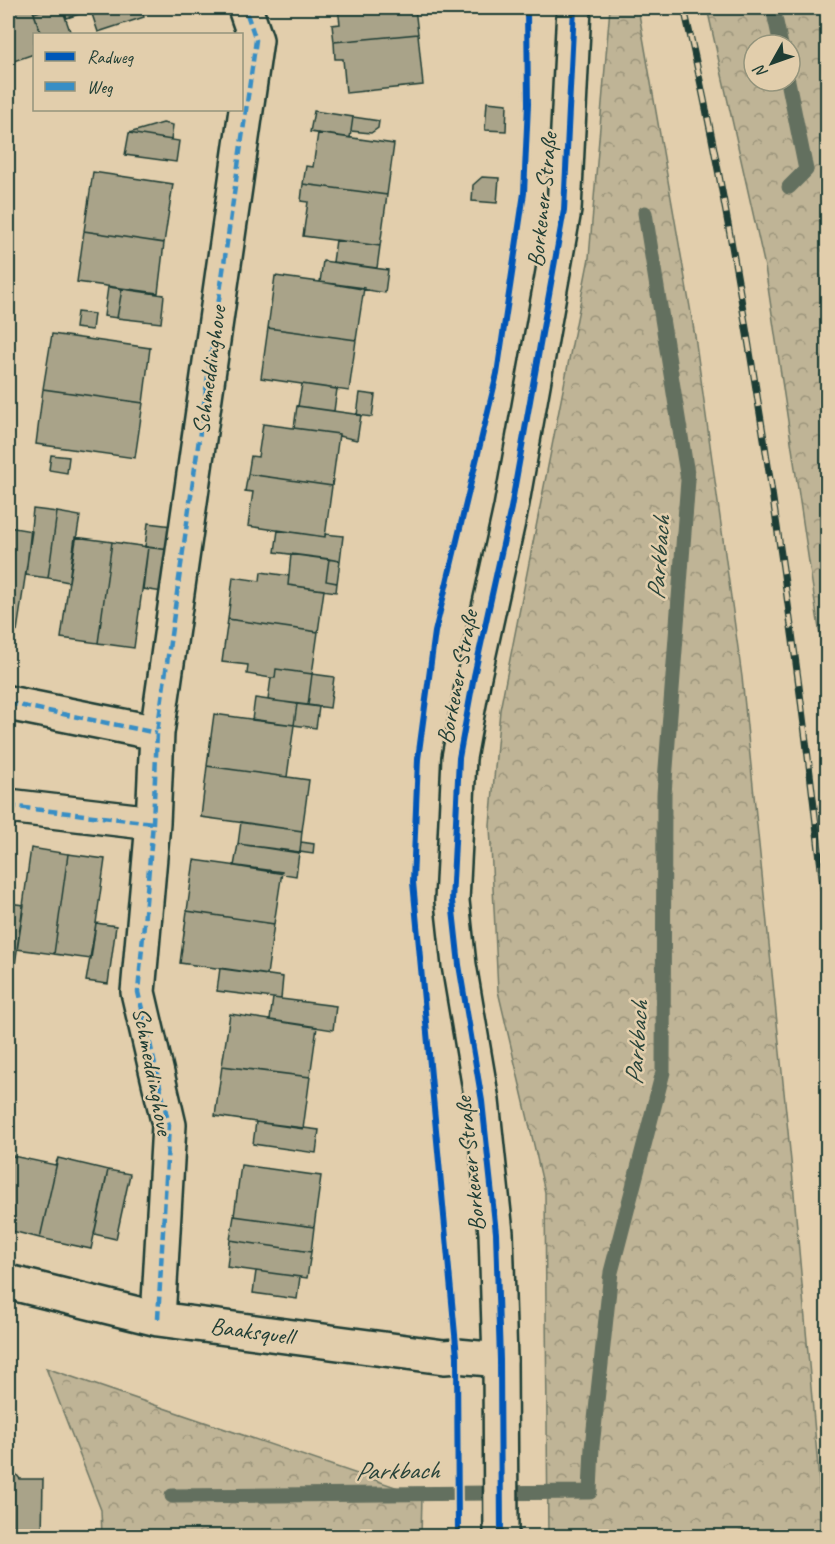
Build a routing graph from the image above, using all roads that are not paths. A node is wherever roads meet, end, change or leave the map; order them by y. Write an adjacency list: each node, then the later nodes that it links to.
1 (245, 8): 4 (street, Schmeddinghove)
2 (574, 8): 9 (street, Borkener Straße)
3 (8, 702): 4 (street)
4 (157, 734): 6 (street, Schmeddinghove)
5 (8, 806): 6 (street)
6 (153, 823): 8 (street, Schmeddinghove)
7 (8, 1282): 8 (street, Baaksquell)
8 (158, 1319): 9 (street, Baaksquell)
9 (500, 1359): 10 (street, Borkener Straße)
10 (501, 1536)

